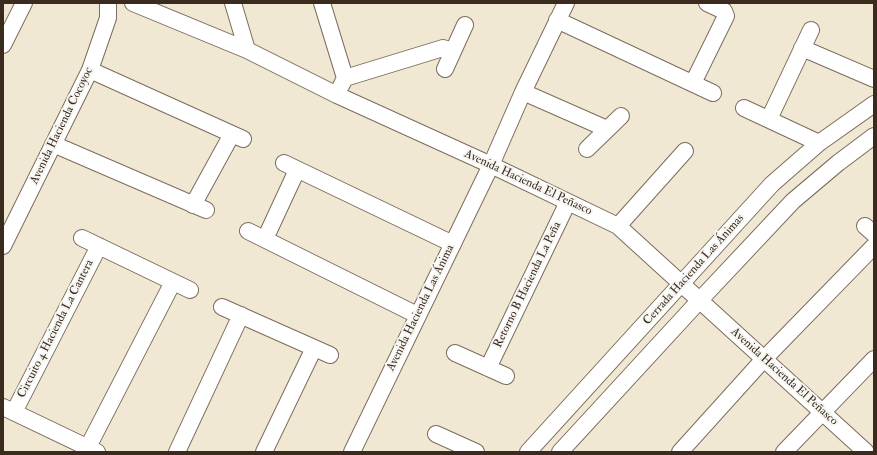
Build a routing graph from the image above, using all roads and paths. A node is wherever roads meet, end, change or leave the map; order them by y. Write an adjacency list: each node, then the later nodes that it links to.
1 (24, 3): 11 (street)
2 (108, 3): 16 (street, Avenida Hacienda Cocoyoc)
3 (133, 3): 13 (street, Avenida Hacienda El Peñasco)
4 (233, 3): 13 (street)
5 (322, 3): 17 (street)
6 (566, 3): 8 (street, Avenida Hacienda Las Ánima)
7 (707, 3): 19 (street)
8 (557, 20): 19 (street); 20 (street, Avenida Hacienda Las Ánima)
9 (465, 25): 14 (street)
10 (811, 30): 12 (street)
11 (3, 44)
12 (802, 48): 18 (street); 26 (street)
13 (247, 50): 22 (street, Avenida Hacienda El Peñasco)
14 (453, 51): 15 (street); 17 (street)
15 (445, 69)
16 (90, 70): 30 (street, Avenida Hacienda Cocoyoc); 30 (street)
17 (345, 78): 22 (street)
18 (874, 79)
19 (692, 84): 21 (street)
20 (523, 92): 27 (street); 33 (street, Avenida Hacienda Las Ánima)
21 (713, 93)
22 (337, 95): 33 (street, Avenida Hacienda El Peñasco)
23 (874, 104): 29 (street, Cerrada Hacienda Las Ánimas)
24 (744, 108): 26 (street)
25 (621, 116): 27 (street)
26 (769, 119): 29 (street)
27 (608, 129): 31 (street)
28 (874, 136): 47 (street, Cerrada Hacienda Las Ánimas)
29 (819, 143): 45 (street, Cerrada Hacienda Las Ánimas)
30 (53, 144): 36 (street, Avenida Hacienda Cocoyoc)
31 (587, 148)
32 (685, 151): 35 (street)
33 (491, 165): 34 (street, Avenida Hacienda El Peñasco); 40 (street, Avenida Hacienda Las Ánima)
34 (568, 202): 35 (street, Avenida Hacienda El Peñasco); 56 (street, Retorno B Hacienda La Peña)
35 (618, 226): 45 (street, Avenida Hacienda El Peñasco)
36 (7, 228): 41 (street, Avenida Hacienda Cocoyoc)
37 (248, 231): 39 (street)
38 (82, 238): 42 (street, Circuito 4 Hacienda La Cantera)
39 (264, 239): 40 (street); 50 (street)
40 (453, 244): 50 (street, Avenida Hacienda Las Ánima)
41 (3, 246)
42 (99, 246): 44 (street, Circuito 4 Hacienda La Cantera); 58 (street, Circuito 4 Hacienda La Cantera)
43 (874, 246): 54 (street)
44 (173, 282): 46 (street, Circuito 4 Hacienda La Cantera); 62 (street)
45 (681, 285): 47 (street, Avenida Hacienda El Peñasco); 67 (street, Cerrada Hacienda Las Ánimas)
46 (190, 290)
47 (699, 301): 54 (street, Avenida Hacienda El Peñasco); 68 (street, Cerrada Hacienda Las Ánimas)
48 (222, 307): 49 (street)
49 (241, 315): 51 (street); 63 (street)
50 (418, 315): 65 (street, Avenida Hacienda Las Ánima)
51 (314, 348): 53 (street); 64 (street)
52 (455, 353): 56 (street)
53 (330, 355)
54 (764, 359): 59 (street, Avenida Hacienda El Peñasco); 69 (street)
55 (874, 359): 59 (street)
56 (488, 368): 57 (street)
57 (506, 376)
58 (8, 410): 62 (street)
59 (823, 411): 70 (street); 71 (street, Avenida Hacienda El Peñasco)
60 (436, 434): 61 (street)
61 (449, 447): 66 (street)
62 (92, 450)
63 (177, 452)
64 (264, 452)
65 (352, 452)
66 (476, 452)
67 (528, 452)
68 (560, 452)
69 (680, 452)
70 (784, 452)
71 (866, 452)

